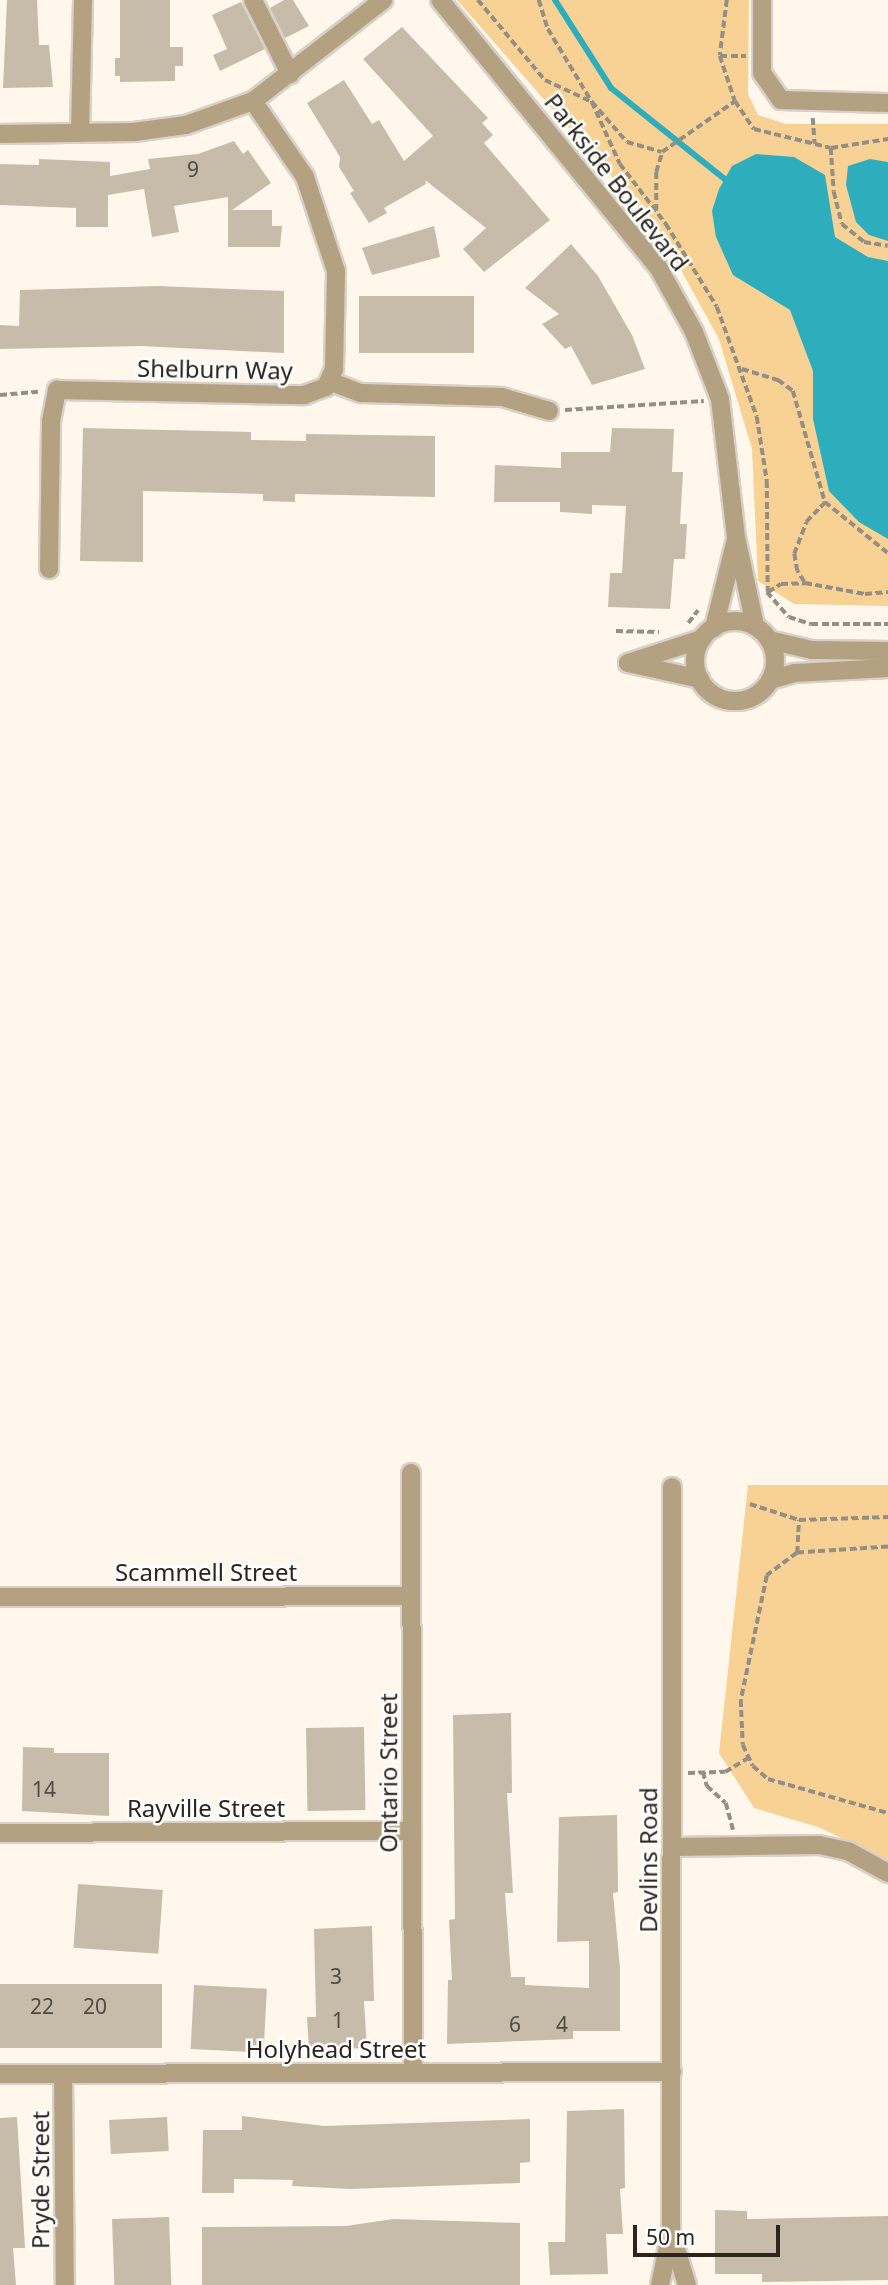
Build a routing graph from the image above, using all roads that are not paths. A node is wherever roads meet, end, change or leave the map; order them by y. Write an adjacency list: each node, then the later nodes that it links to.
1 (83, 0): 9 (street)
2 (253, 0): 6 (street)
3 (383, 0): 6 (street)
4 (440, 0): 13 (street, Parkside Boulevard)
5 (762, 0): 8 (street)
6 (290, 74): 7 (street)
7 (253, 102): 9 (street); 11 (street, Shelburn Way)
8 (888, 103)
9 (80, 133): 10 (street)
10 (0, 134)
11 (329, 381): 12 (street); 14 (street, Shelburn Way)
12 (548, 411)
13 (736, 537): 15 (street, Parkside Boulevard); 16 (street, Parkside Boulevard)
14 (49, 569)
15 (755, 626): 16 (street); 17 (street)
16 (708, 634): 20 (street); 20 (street)
17 (769, 640): 18 (street); 21 (street)
18 (888, 651)
19 (888, 668): 21 (street)
20 (700, 680): 21 (street)
21 (770, 680)
22 (411, 1474): 24 (street, Ontario Street)
23 (672, 1487): 28 (street, Devlins Road)
24 (411, 1596): 25 (street, Scammell Street); 26 (street, Ontario Street)
25 (0, 1597)
26 (412, 1831): 27 (street, Rayville Street); 31 (street, Ontario Street)
27 (0, 1833)
28 (672, 1847): 29 (street); 30 (street, Devlins Road)
29 (888, 1873)
30 (672, 2072): 31 (street, Holyhead Street); 34 (street, Devlins Road)
31 (413, 2073): 33 (street, Holyhead Street)
32 (0, 2074): 33 (street, Holyhead Street)
33 (64, 2074): 35 (street, Pryde Street)
34 (671, 2232): 36 (street, Devlins Road); 37 (street, Devlins Road)
35 (65, 2285)
36 (660, 2285)
37 (687, 2285)

